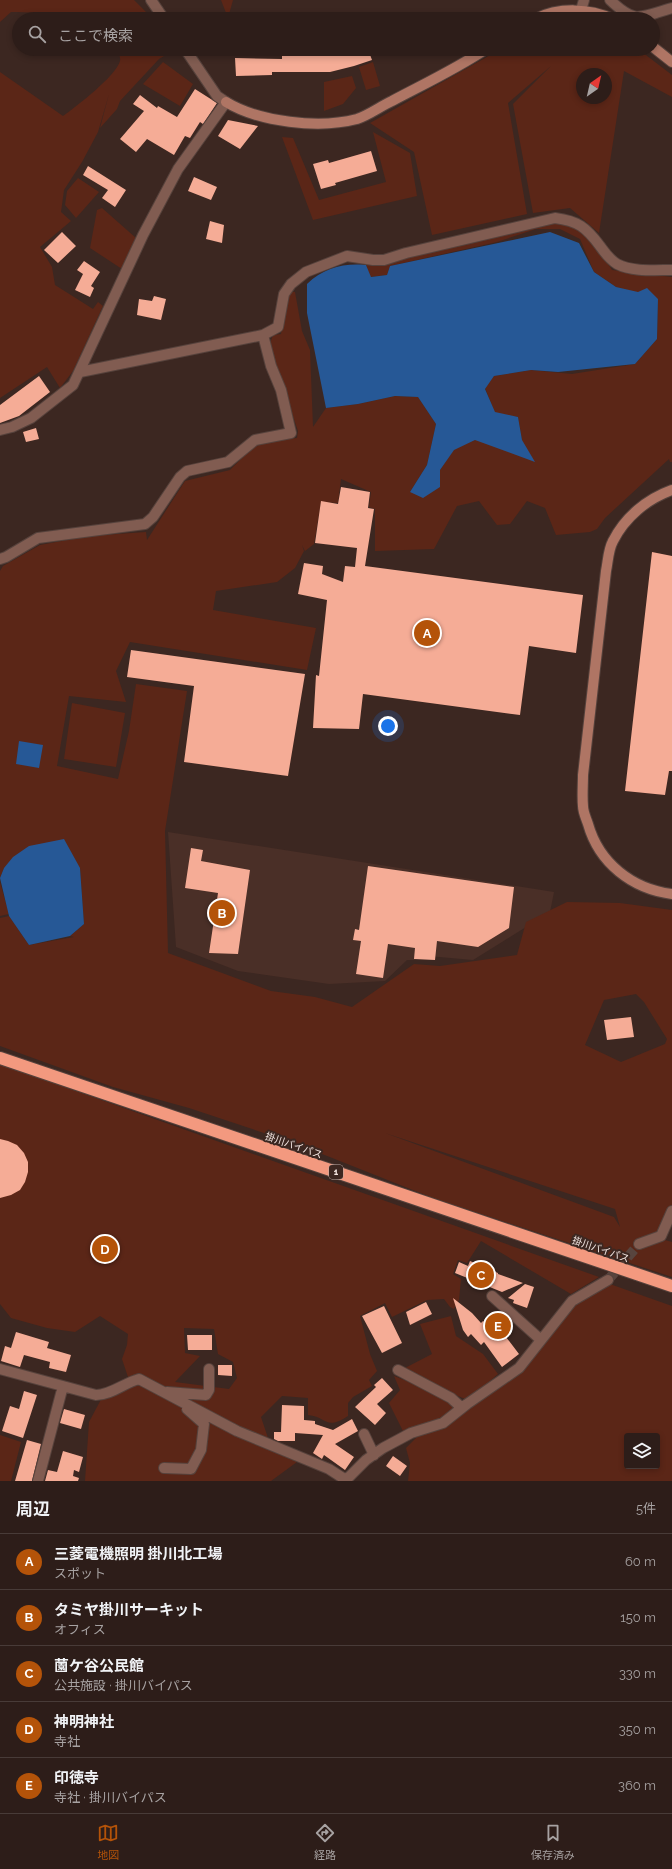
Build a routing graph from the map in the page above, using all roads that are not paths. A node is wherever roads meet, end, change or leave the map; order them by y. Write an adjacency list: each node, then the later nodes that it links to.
1 (151, 0): 6 (street)
2 (584, 0): 5 (street)
3 (610, 0): 9 (street)
4 (672, 8): 10 (street)
5 (581, 10): 7 (street); 8 (street)
6 (159, 12)
7 (558, 12)
8 (592, 12)
9 (624, 12)
10 (658, 12)
11 (660, 53): 14 (street)
12 (190, 56): 15 (street)
13 (476, 56): 15 (street)
14 (672, 62)
15 (226, 102): 18 (street)
16 (672, 270): 17 (street)
17 (263, 335): 18 (street); 21 (street)
18 (80, 372): 19 (street)
19 (0, 430)
20 (672, 490): 22 (street)
21 (0, 559)
22 (672, 894)
23 (0, 1058): 27 (highway, 掛川バイパス / 1)
24 (672, 1211): 25 (street)
25 (639, 1244)
26 (608, 1280): 29 (street)
27 (672, 1286)
28 (492, 1296): 29 (street)
29 (541, 1340): 36 (street)
30 (0, 1369): 33 (street)
31 (209, 1369): 34 (street)
32 (398, 1370): 36 (street)
33 (63, 1386): 34 (street); 40 (street)
34 (163, 1391): 35 (street)
35 (174, 1397): 39 (street); 41 (street)
36 (462, 1408): 38 (street)
37 (364, 1434): 38 (street)
38 (374, 1454): 41 (street)
39 (164, 1468)
40 (38, 1481)
41 (346, 1481)

